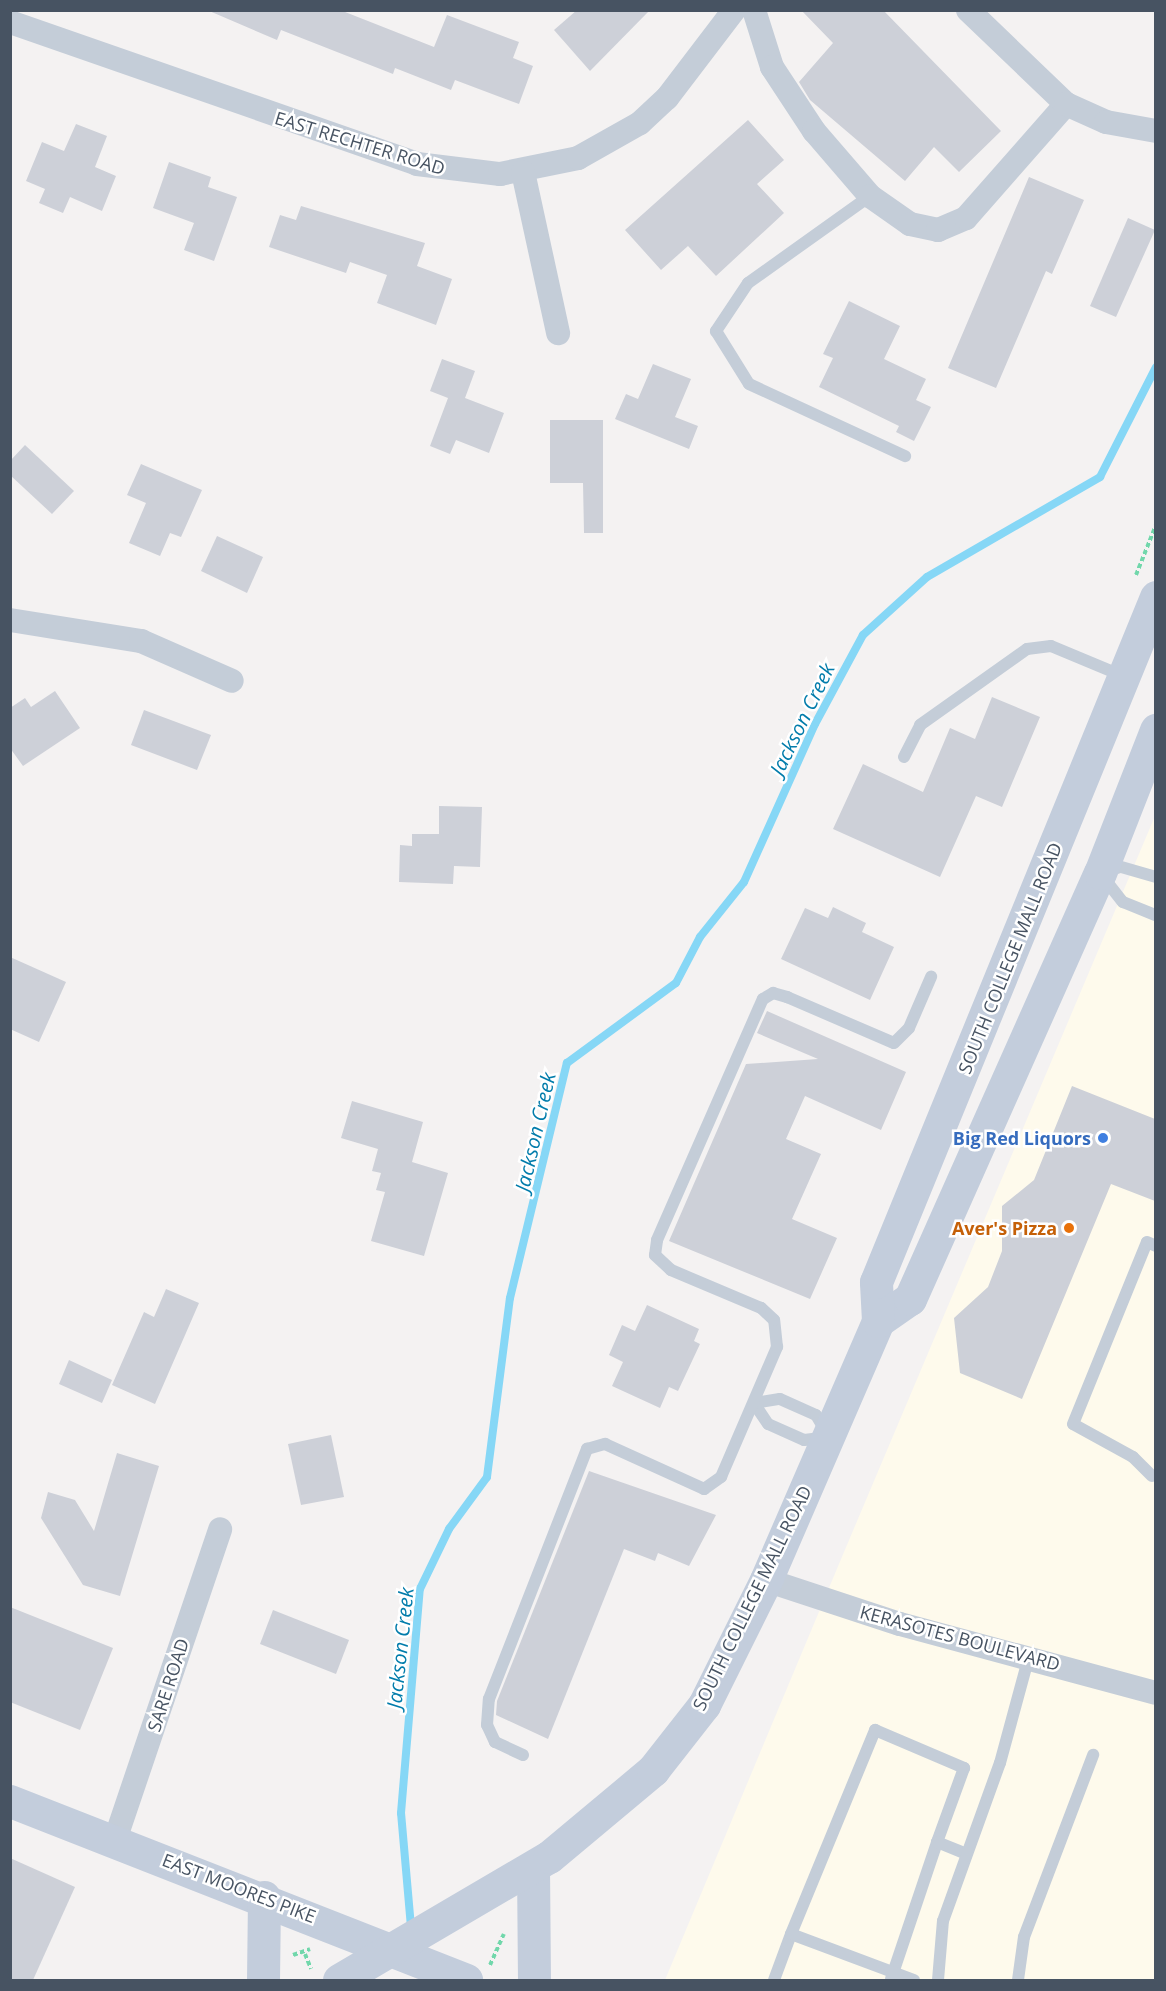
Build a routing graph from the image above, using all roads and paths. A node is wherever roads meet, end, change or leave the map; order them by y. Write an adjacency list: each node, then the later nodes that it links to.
1 (734, 10): 7 (street, EAST RECHTER ROAD)
2 (754, 10): 8 (street)
3 (968, 10): 5 (street)
4 (10, 22): 7 (street, EAST RECHTER ROAD)
5 (1066, 104): 6 (street); 8 (street)
6 (1155, 131)
7 (523, 172): 9 (street)
8 (870, 196): 10 (lane)
9 (558, 333)
10 (905, 456)
11 (1155, 597): 13 (main road, SOUTH COLLEGE MALL ROAD)
12 (10, 620): 14 (street)
13 (1124, 676): 16 (lane); 17 (main road, SOUTH COLLEGE MALL ROAD)
14 (232, 681)
15 (1155, 730): 18 (main road)
16 (904, 758)
17 (1053, 853): 18 (main road); 23 (main road, SOUTH COLLEGE MALL ROAD)
18 (1100, 873): 19 (lane); 20 (lane); 23 (main road)
19 (1155, 877)
20 (1155, 915)
21 (931, 977): 24 (lane)
22 (1155, 1246): 27 (lane)
23 (878, 1321): 25 (main road, SOUTH COLLEGE MALL ROAD)
24 (754, 1403): 25 (lane); 25 (lane); 32 (lane)
25 (829, 1437): 29 (main road, SOUTH COLLEGE MALL ROAD)
26 (1155, 1462): 27 (lane)
27 (1154, 1478)
28 (220, 1529): 35 (street, SARE ROAD)
29 (766, 1580): 30 (street, KERASOTES BOULEVARD); 38 (main road, SOUTH COLLEGE MALL ROAD)
30 (1029, 1655): 31 (street, KERASOTES BOULEVARD); 37 (lane)
31 (1155, 1693)
32 (524, 1755)
33 (1093, 1755): 54 (lane)
34 (10, 1801): 35 (main road, EAST MOORES PIKE)
35 (115, 1840): 39 (main road, EAST MOORES PIKE)
36 (937, 1842): 37 (lane); 40 (lane); 47 (lane)
37 (966, 1854): 53 (lane)
38 (533, 1866): 43 (main road, SOUTH COLLEGE MALL ROAD); 50 (main road)
39 (264, 1898): 43 (main road, EAST MOORES PIKE); 49 (main road)
40 (791, 1934): 47 (lane); 51 (lane)
41 (318, 1940): 44 (path)
42 (500, 1942): 46 (path)
43 (383, 1950): 46 (main road, EAST MOORES PIKE); 48 (main road, SOUTH COLLEGE MALL ROAD)
44 (305, 1954): 45 (path); 48 (path)
45 (283, 1955)
46 (470, 1975)
47 (892, 1976): 52 (lane)
48 (326, 1977)
49 (263, 1980)
50 (534, 1980)
51 (774, 1980)
52 (914, 1980)
53 (938, 1980)
54 (1018, 1980)

